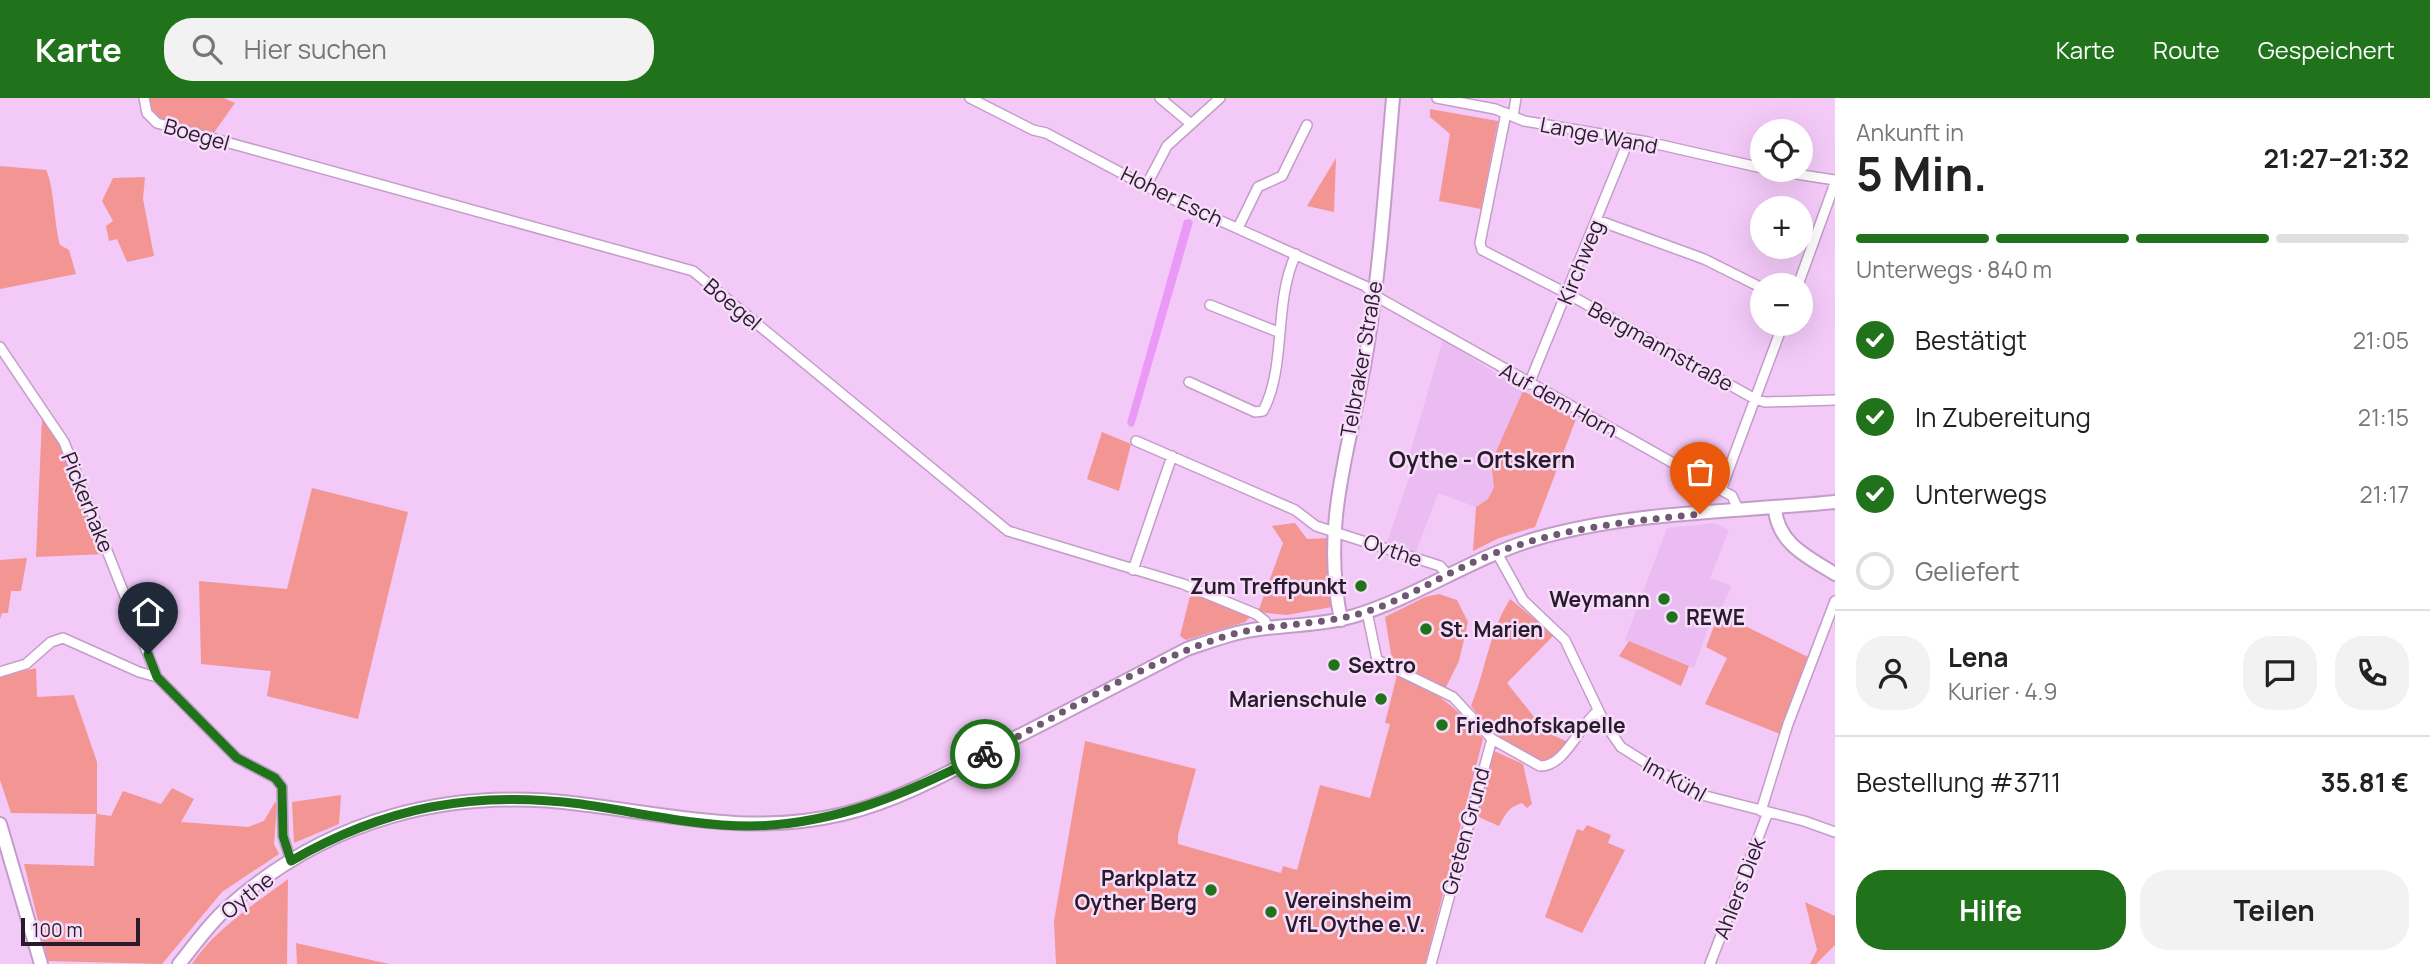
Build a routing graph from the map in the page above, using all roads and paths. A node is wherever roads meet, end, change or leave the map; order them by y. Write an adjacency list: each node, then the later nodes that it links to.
1 (144, 98): 39 (street, Boegel)
2 (970, 98): 15 (street, Hoher Esch)
3 (1160, 98): 9 (street)
4 (1220, 98): 9 (street)
5 (1394, 98): 21 (main road, Telbraker Straße)
6 (1437, 98): 8 (street, Lange Wand)
7 (1516, 98): 8 (street)
8 (1509, 115): 11 (street, Lange Wand); 22 (street, Bergmannstraße)
9 (1190, 123): 15 (street)
10 (1307, 125): 17 (street)
11 (1629, 139): 12 (street, Lange Wand); 16 (street, Kirchweg)
12 (1750, 165)
13 (1813, 178): 14 (street)
14 (1835, 182): 19 (street)
15 (1146, 186): 17 (street, Hoher Esch)
16 (1597, 220): 20 (street); 22 (street, Kirchweg)
17 (1238, 228): 18 (street, Hoher Esch)
18 (1296, 254): 21 (street, Hoher Esch); 24 (street)
19 (1802, 273)
20 (1750, 282)
21 (1374, 292): 28 (street, Auf dem Horn); 37 (main road, Telbraker Straße)
22 (1568, 294): 28 (street, Kirchweg); 29 (street, Bergmannstraße)
23 (1210, 305): 24 (street)
24 (1278, 332): 27 (street)
25 (1779, 336): 29 (street)
26 (0, 347): 47 (street, Pickerhake)
27 (1189, 382)
28 (1529, 384): 33 (street, Auf dem Horn)
29 (1755, 399): 30 (street); 33 (street)
30 (1835, 400)
31 (1136, 441): 32 (street, Oythe)
32 (1172, 456): 37 (street, Oythe); 39 (street)
33 (1721, 489): 36 (street, Auf dem Horn)
34 (1835, 502): 35 (main road, Oythe)
35 (1775, 509): 36 (main road, Oythe); 41 (main road)
36 (1739, 511): 38 (main road, Oythe)
37 (1334, 531): 40 (street, Oythe); 44 (main road, Telbraker Straße)
38 (1497, 553): 40 (main road, Oythe); 48 (street, Im Kühl)
39 (1133, 570): 45 (street, Boegel)
40 (1447, 574): 43 (main road, Oythe)
41 (1835, 574)
42 (1835, 601): 50 (street, Ahlers Diek)
43 (1367, 612): 44 (main road, Oythe); 49 (street)
44 (1341, 620): 45 (main road, Oythe)
45 (1267, 628): 53 (main road, Oythe)
46 (0, 672): 47 (street)
47 (157, 677): 53 (street, Pickerhake)
48 (1598, 711): 49 (street); 50 (street, Im Kühl)
49 (1492, 739): 56 (street, Greten Grund)
50 (1764, 812): 52 (street, Im Kühl); 57 (street, Ahlers Diek)
51 (0, 824): 54 (main road)
52 (1835, 832)
53 (291, 861): 55 (main road, Oythe)
54 (41, 964)
55 (179, 964)
56 (1431, 964)
57 (1710, 964)

